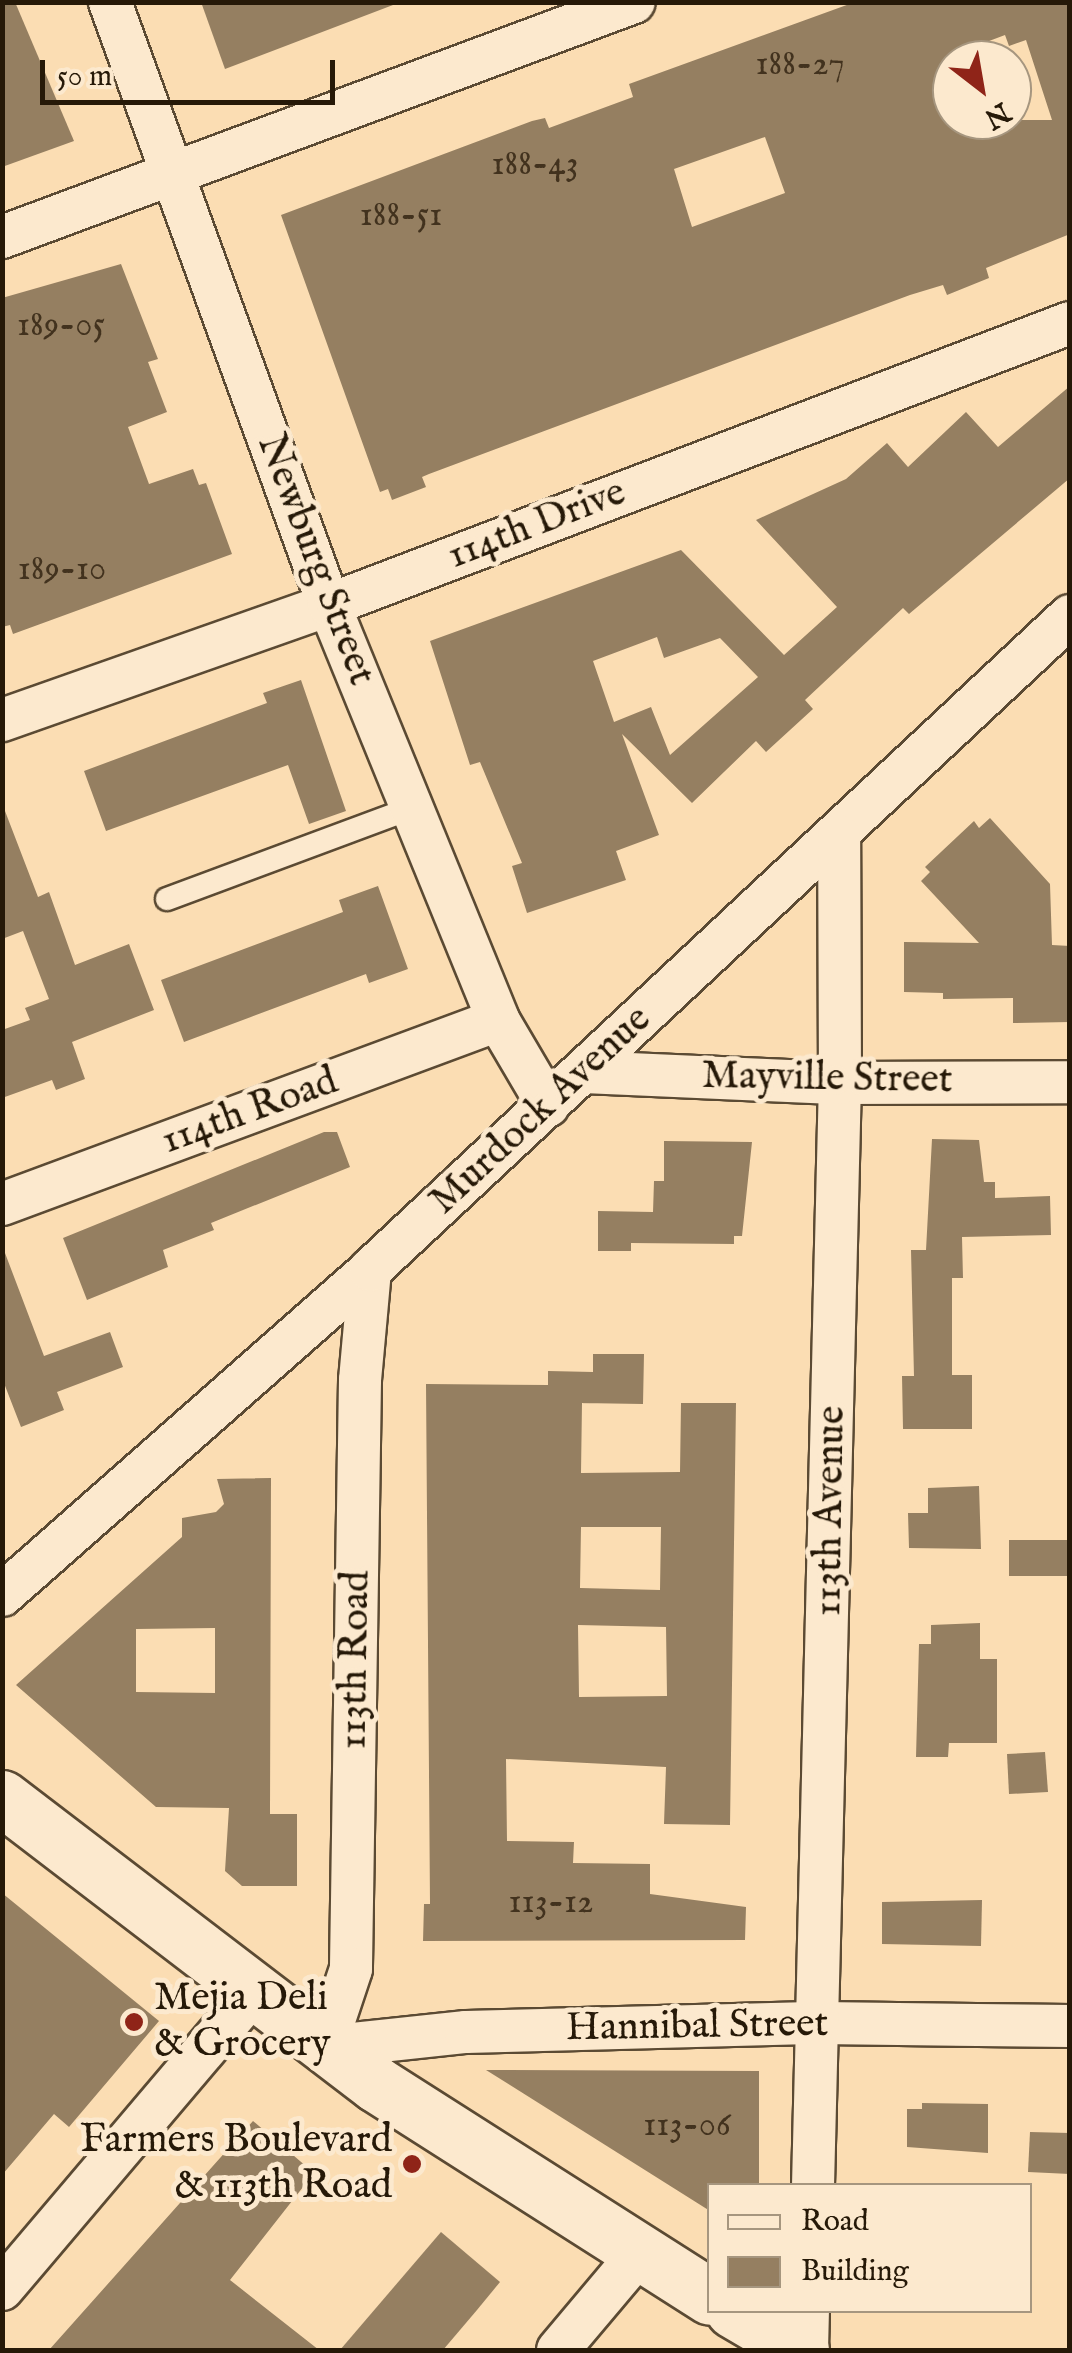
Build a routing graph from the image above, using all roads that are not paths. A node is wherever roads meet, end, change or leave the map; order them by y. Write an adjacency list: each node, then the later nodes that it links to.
1 (110, 2): 3 (street, Newburg Street)
2 (634, 2): 3 (street)
3 (171, 174): 4 (street); 6 (street, Newburg Street)
4 (2, 237)
5 (1070, 323): 6 (street, 114th Drive)
6 (329, 605): 8 (street, 114th Drive); 9 (street, Newburg Street)
7 (1070, 616): 10 (street, Murdock Avenue)
8 (2, 720)
9 (412, 808): 11 (lane); 12 (street, Newburg Street)
10 (839, 836): 13 (street, Murdock Avenue); 15 (street, 113th Avenue)
11 (168, 899)
12 (498, 1020): 16 (street, Newburg Street); 17 (street, 114th Road)
13 (584, 1072): 15 (street, Mayville Street); 16 (street, Murdock Avenue)
14 (1070, 1082): 15 (street, Mayville Street)
15 (840, 1083): 22 (street, 113th Avenue)
16 (548, 1105): 18 (street, Murdock Avenue)
17 (2, 1204)
18 (370, 1270): 19 (street, Murdock Avenue); 24 (street, 113th Road)
19 (6, 1582)
20 (2, 1798): 21 (main road)
21 (254, 1992): 24 (main road); 27 (street)
22 (820, 2024): 23 (street, Hannibal Street); 24 (street, Hannibal Street); 25 (street, 113th Avenue)
23 (1070, 2026)
24 (325, 2047): 26 (main road)
25 (813, 2183)
26 (638, 2255): 28 (main road); 31 (street)
27 (2, 2289)
28 (707, 2295)
29 (738, 2313): 32 (main road)
30 (808, 2313): 32 (street)
31 (558, 2350)
32 (804, 2350)

